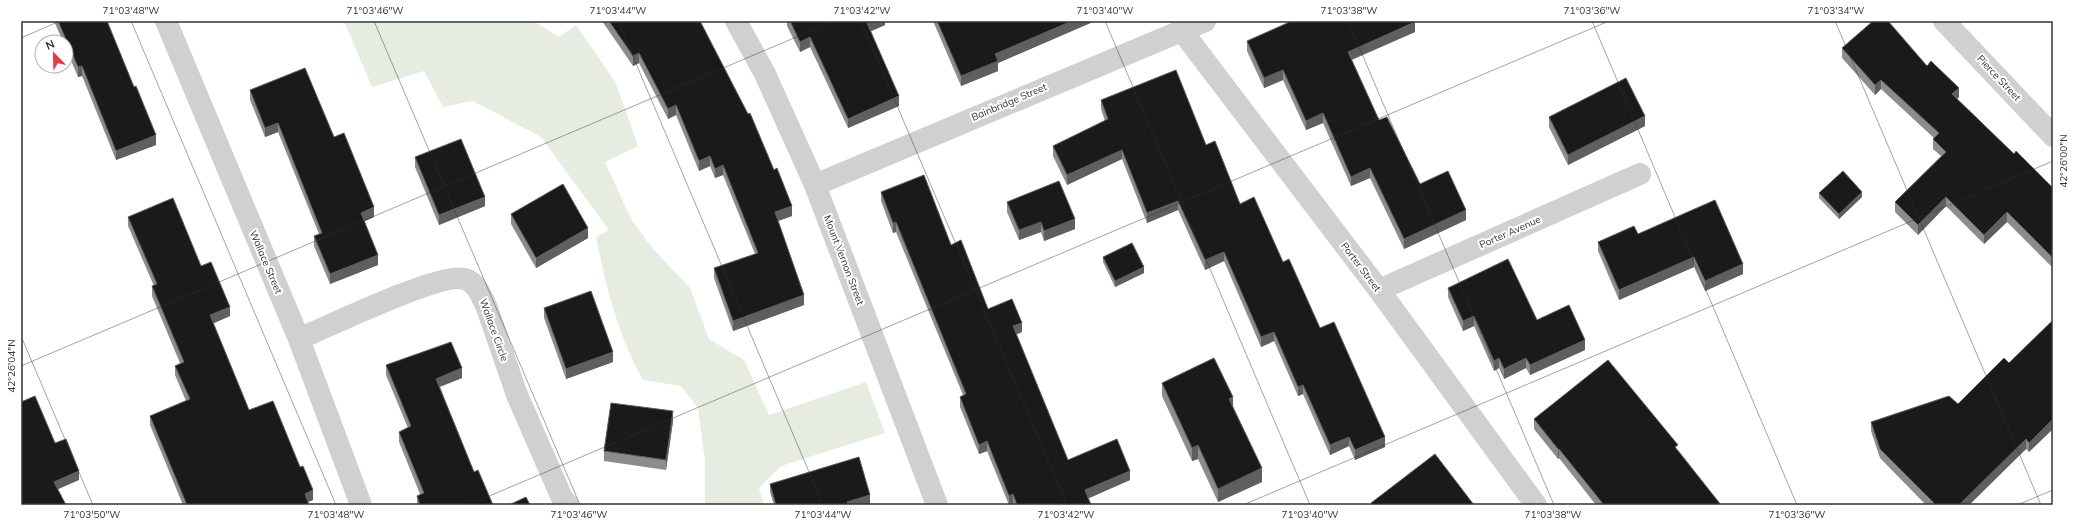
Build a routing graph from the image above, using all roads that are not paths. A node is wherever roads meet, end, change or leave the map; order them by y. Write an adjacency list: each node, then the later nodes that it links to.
1 (166, 21): 10 (street, Wallace Street)
2 (736, 21): 8 (street, Mount Vernon Street)
3 (1205, 21): 5 (street, Bainbridge Street)
4 (1944, 21): 6 (street, Pierce Street)
5 (1182, 31): 8 (street, Bainbridge Street); 9 (street, Porter Street)
6 (2053, 136)
7 (1640, 174): 9 (street, Porter Avenue)
8 (814, 185): 13 (street, Mount Vernon Street)
9 (1379, 290): 14 (street, Porter Street)
10 (299, 339): 11 (street, Wallace Street); 12 (street, Wallace Circle)
11 (361, 505)
12 (568, 505)
13 (937, 505)
14 (1536, 505)

